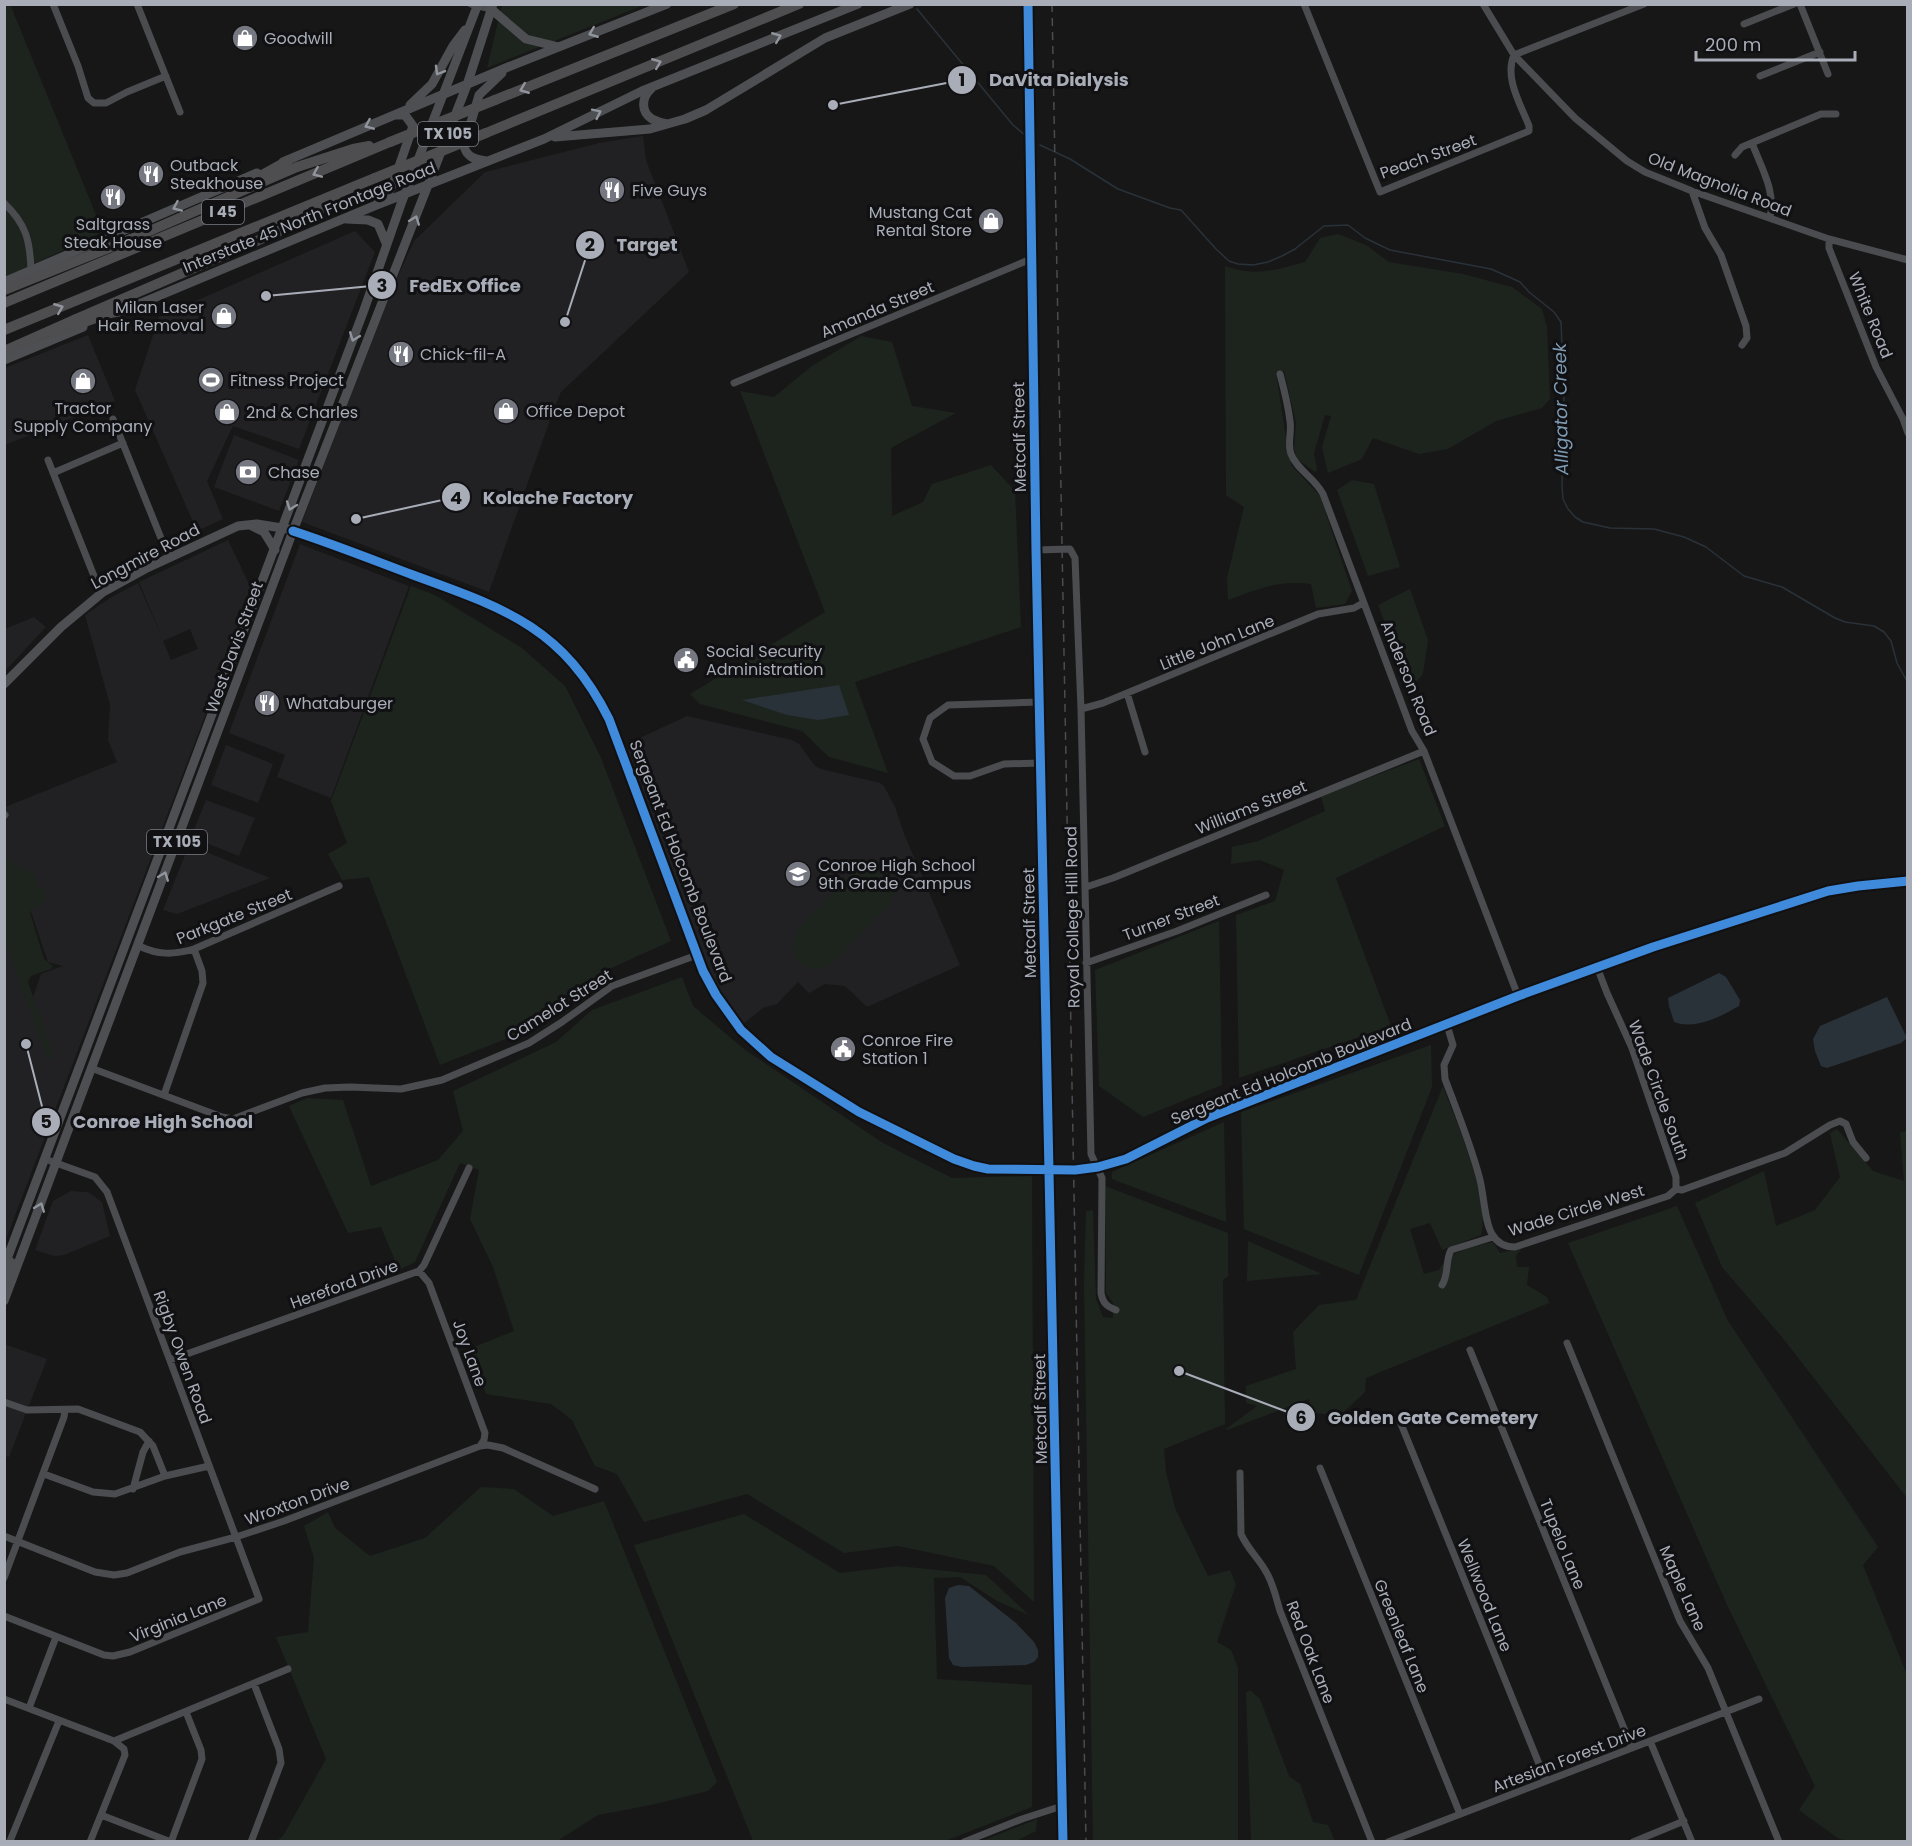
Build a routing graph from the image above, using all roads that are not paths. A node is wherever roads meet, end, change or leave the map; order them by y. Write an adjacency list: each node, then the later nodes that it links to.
1 (53, 4): 22 (street)
2 (137, 4): 22 (street)
3 (667, 4): 17 (main road, one-way to 17)
4 (734, 4): 32 (highway, I 45, one-way to 32, bridge)
5 (799, 4): 39 (highway, I 45, one-way to 5, bridge)
6 (858, 4): 25 (main road, Interstate 45 North Frontage Road, one-way to 6)
7 (910, 4): 30 (main road)
8 (1028, 4): 47 (street, Metcalf Street)
9 (1483, 4): 19 (street, Old Magnolia Road)
10 (1644, 4): 19 (street)
11 (1794, 4): 16 (street)
12 (1800, 4): 18 (street)
13 (483, 5): 15 (main road, West Davis Street / TX 105); 17 (main road); 24 (main road, West Davis Street / TX 105)
14 (1304, 5): 19 (street, Peach Street)
15 (471, 24): 26 (main road, West Davis Street / TX 105); 28 (main road, one-way to 28)
16 (1744, 24)
17 (559, 47): 20 (main road)
18 (1820, 52): 21 (street); 23 (street)
19 (1514, 55): 38 (street, Old Magnolia Road)
20 (508, 68): 24 (main road); 35 (main road)
21 (1828, 74)
22 (166, 76): 27 (street)
23 (1760, 76)
24 (467, 84): 26 (main road); 37 (main road, West Davis Street / TX 105)
25 (654, 86): 30 (main road); 31 (main road, Interstate 45 North Frontage Road, one-way to 25)
26 (443, 95): 28 (main road); 40 (main road, West Davis Street / TX 105)
27 (180, 111)
28 (398, 113): 36 (main road, one-way to 36); 42 (main road)
29 (1836, 114): 33 (street)
30 (667, 124): 31 (main road)
31 (544, 139): 35 (main road, Interstate 45 North Frontage Road)
32 (390, 142): 36 (highway); 51 (highway, I 45, one-way to 51)
33 (1752, 143): 34 (street); 43 (street)
34 (1735, 155)
35 (486, 161): 37 (main road, Interstate 45 North Frontage Road)
36 (293, 164): 49 (main road, one-way to 49); 51 (highway); 52 (highway, bridge)
37 (429, 184): 40 (main road, Interstate 45 North Frontage Road); 68 (main road, West Davis Street / TX 105, one-way to 37)
38 (1692, 190): 43 (street, Old Magnolia Road); 56 (street)
39 (339, 193): 55 (highway, I 45, one-way to 39); 57 (highway, bridge)
40 (405, 194): 42 (main road, Interstate 45 North Frontage Road); 46 (main road, West Davis Street / TX 105)
41 (4, 203): 49 (street)
42 (374, 206): 44 (main road, Interstate 45 North Frontage Road)
43 (1770, 217): 45 (street, Old Magnolia Road)
44 (344, 218): 46 (main road); 54 (main road, Interstate 45 North Frontage Road)
45 (1829, 239): 48 (street, Old Magnolia Road); 61 (street, White Road)
46 (386, 243): 68 (main road, West Davis Street / TX 105, one-way to 68)
47 (1031, 259): 60 (street, Amanda Street); 70 (street, Metcalf Street)
48 (1908, 260)
49 (31, 270): 50 (main road)
50 (4, 282)
51 (55, 282): 53 (highway, I 45)
52 (4, 290)
53 (4, 303)
54 (125, 310): 57 (highway); 58 (main road, Interstate 45 North Frontage Road)
55 (4, 330)
56 (1742, 345)
57 (4, 350)
58 (4, 360)
59 (1280, 374): 73 (street, Anderson Road)
60 (734, 383)
61 (1905, 418): 63 (street, White Road)
62 (113, 419): 64 (street)
63 (1908, 433)
64 (123, 443): 66 (street); 71 (street)
65 (48, 460): 66 (street)
66 (53, 473): 72 (street)
67 (248, 524): 68 (main road, Longmire Road); 69 (main road); 71 (main road, Longmire Road)
68 (288, 529): 69 (main road, West Davis Street / TX 105); 82 (main road, West Davis Street / TX 105); 91 (street, Sergeant Ed Holcomb Boulevard)
69 (275, 550): 78 (main road, West Davis Street / TX 105)
70 (1036, 550): 76 (street, Metcalf Street); 77 (street, Royal College Hill Road)
71 (169, 558): 72 (main road, Longmire Road)
72 (103, 592): 74 (main road, Longmire Road)
73 (1363, 603): 75 (street, Little John Lane); 79 (street, Anderson Road)
74 (4, 684)
75 (1127, 693): 77 (street, Little John Lane); 80 (street)
76 (1039, 702): 81 (street, Metcalf Street); 81 (street)
77 (1081, 709): 85 (street, Royal College Hill Road)
78 (208, 727): 82 (main road); 86 (main road, West Davis Street / TX 105)
79 (1424, 751): 85 (street, Williams Street); 95 (street, Anderson Road)
80 (1145, 752)
81 (1041, 764): 105 (street, Metcalf Street)
82 (197, 789): 89 (main road, West Davis Street / TX 105, one-way to 82)
83 (1908, 881): 93 (street, Sergeant Ed Holcomb Boulevard)
84 (339, 886): 90 (street, Parkgate Street)
85 (1086, 887): 92 (street, Royal College Hill Road)
86 (146, 892): 88 (main road, West Davis Street / TX 105); 89 (main road)
87 (1266, 895): 92 (street, Turner Street)
88 (129, 939): 94 (main road); 96 (main road, West Davis Street / TX 105)
89 (138, 946): 90 (street, Parkgate Street); 94 (main road, West Davis Street / TX 105)
90 (194, 949): 99 (street)
91 (697, 955): 99 (street, Camelot Street); 105 (street, Sergeant Ed Holcomb Boulevard)
92 (1086, 963): 103 (street, Royal College Hill Road)
93 (1597, 967): 95 (street, Sergeant Ed Holcomb Boulevard); 106 (street, Wade Circle South)
94 (120, 994): 98 (main road, West Davis Street / TX 105)
95 (1518, 996): 97 (street, Sergeant Ed Holcomb Boulevard)
96 (99, 1018): 98 (main road); 101 (main road, West Davis Street / TX 105)
97 (1447, 1025): 103 (street, Sergeant Ed Holcomb Boulevard); 108 (street)
98 (91, 1068): 99 (street, Camelot Street); 102 (main road, West Davis Street / TX 105)
99 (164, 1095)
100 (1866, 1158): 106 (street, Wade Circle West)
101 (45, 1159): 102 (street, Rigby Owen Road); 107 (main road, West Davis Street / TX 105)
102 (57, 1164): 111 (main road, West Davis Street / TX 105, one-way to 102); 117 (street, Rigby Owen Road)
103 (1098, 1167): 105 (street, Sergeant Ed Holcomb Boulevard); 114 (street, Royal College Hill Road)
104 (469, 1168): 110 (street, Hereford Drive)
105 (1051, 1169): 149 (street, Metcalf Street)
106 (1676, 1189): 108 (street, Wade Circle West)
107 (19, 1228): 109 (main road, West Davis Street / TX 105); 111 (main road)
108 (1493, 1237): 112 (street, Wade Circle West)
109 (4, 1267)
110 (419, 1271): 117 (street, Hereford Drive); 122 (street, Joy Lane)
111 (10, 1285): 113 (main road, West Davis Street / TX 105)
112 (1442, 1285)
113 (4, 1300)
114 (1116, 1310)
115 (1567, 1343): 143 (street, Maple Lane)
116 (1470, 1350): 147 (street, Tupelo Lane)
117 (170, 1360): 123 (street, Rigby Owen Road)
118 (4, 1402): 119 (street)
119 (65, 1410): 121 (street); 126 (street)
120 (1400, 1419): 148 (street, Wellwood Lane)
121 (149, 1441): 127 (street); 128 (street)
122 (480, 1446): 129 (street); 131 (street, Wroxton Drive)
123 (209, 1466): 127 (street); 131 (street, Rigby Owen Road)
124 (1320, 1468): 150 (street, Greenleaf Lane)
125 (1240, 1473): 159 (street, Red Oak Lane)
126 (44, 1474): 128 (street); 132 (street)
127 (165, 1476): 128 (street)
128 (133, 1489)
129 (595, 1489)
130 (4, 1536): 132 (street, Wroxton Drive)
131 (236, 1537): 132 (street, Wroxton Drive); 134 (street, Rigby Owen Road)
132 (18, 1542): 133 (street)
133 (4, 1578)
134 (259, 1599): 136 (street, Virginia Lane)
135 (4, 1616): 136 (street, Virginia Lane)
136 (56, 1637): 141 (street)
137 (288, 1669): 138 (street)
138 (254, 1684): 142 (street); 156 (street)
139 (4, 1699): 141 (street)
140 (1759, 1699): 143 (street, Artesian Forest Drive)
141 (29, 1708): 144 (street)
142 (186, 1712): 146 (street); 155 (street)
143 (1726, 1712): 145 (street, Artesian Forest Drive); 163 (street, Maple Lane)
144 (59, 1720): 146 (street); 153 (street)
145 (1650, 1741): 147 (street, Artesian Forest Drive); 152 (street)
146 (114, 1742): 151 (street)
147 (1632, 1748): 148 (street, Artesian Forest Drive)
148 (1546, 1781): 150 (street, Artesian Forest Drive)
149 (1062, 1806): 157 (street); 158 (street, Metcalf Street)
150 (1460, 1814): 160 (street, Artesian Forest Drive)
151 (101, 1815): 154 (street); 155 (street)
152 (1684, 1821): 161 (street); 162 (street)
153 (9, 1840)
154 (90, 1842)
155 (171, 1842)
156 (250, 1842)
157 (964, 1842)
158 (1063, 1842)
159 (1372, 1842)
160 (1388, 1842)
161 (1633, 1842)
162 (1692, 1842)
163 (1779, 1842)

